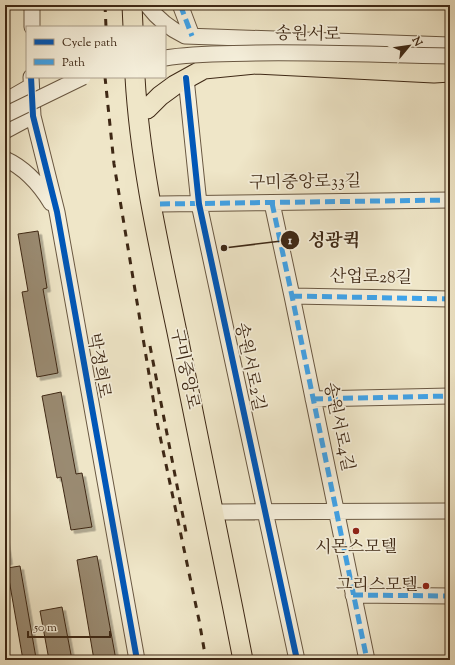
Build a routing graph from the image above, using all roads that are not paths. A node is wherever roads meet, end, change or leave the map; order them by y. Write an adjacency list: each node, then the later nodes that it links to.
1 (32, 5): 6 (street)
2 (132, 5): 7 (main road)
3 (141, 5): 8 (main road)
4 (147, 5): 9 (street)
5 (181, 5): 9 (street)
6 (32, 26)
7 (133, 26)
8 (142, 26)
9 (192, 36): 10 (street); 12 (street)
10 (450, 45)
11 (450, 56): 12 (street, 송원서로, bridge)
12 (168, 58): 13 (main road)
13 (204, 69): 14 (main road); 18 (main road)
14 (450, 72)
15 (81, 78): 22 (street, bridge)
16 (135, 78): 42 (main road, 구미중앙로)
17 (144, 78): 21 (main road, 구미중앙로)
18 (186, 78): 21 (main road); 29 (street, 송원서로2길)
19 (31, 82): 20 (street); 23 (street, 박정희로)
20 (5, 101)
21 (147, 109): 28 (main road, 구미중앙로)
22 (5, 115)
23 (33, 116): 24 (street); 30 (street, 박정희로)
24 (5, 131)
25 (5, 159): 30 (street)
26 (450, 200): 27 (street, 구미중앙로33길)
27 (272, 202): 29 (street, 구미중앙로33길); 31 (street, 송원서로4길)
28 (160, 204): 29 (street, 구미중앙로33길); 37 (main road, 구미중앙로)
29 (199, 204): 38 (street, 송원서로2길)
30 (57, 212): 41 (street, 박정희로)
31 (292, 296): 32 (street, 산업로28길); 34 (street, 송원서로4길)
32 (450, 299)
33 (450, 396): 34 (street)
34 (313, 399): 35 (street, 송원서로4길)
35 (336, 511): 36 (street); 38 (street); 39 (street, 송원서로4길)
36 (450, 511)
37 (222, 512): 38 (street); 43 (main road, 구미중앙로)
38 (265, 512): 44 (street, 송원서로2길)
39 (353, 595): 40 (street); 45 (street, 송원서로4길)
40 (450, 596)
41 (137, 660)
42 (243, 660)
43 (251, 660)
44 (297, 660)
45 (367, 660)

